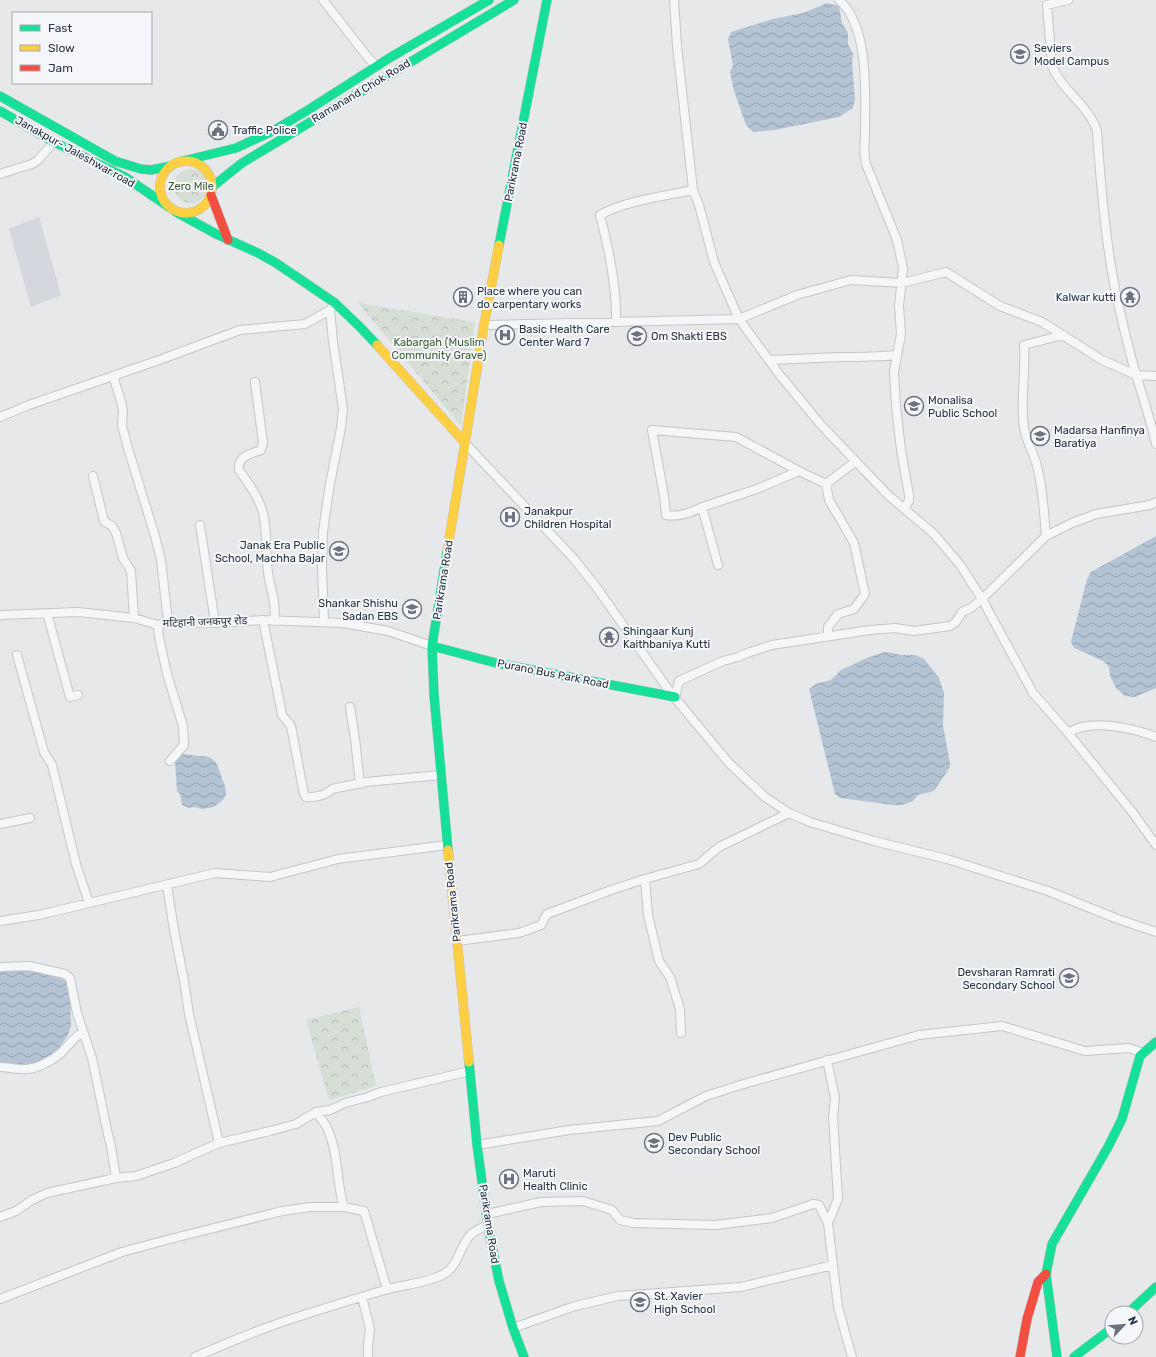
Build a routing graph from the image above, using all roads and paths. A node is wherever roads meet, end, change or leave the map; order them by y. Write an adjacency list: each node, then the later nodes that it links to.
1 (323, 0): 9 (street)
2 (489, 0): 9 (main road, Ramanand Chok Road)
3 (514, 0): 17 (main road, Ramanand Chok Road)
4 (547, 0): 24 (main road, Parikrama Road)
5 (674, 0): 16 (street)
6 (839, 0): 20 (street)
7 (1068, 0): 8 (street)
8 (1046, 2): 28 (street)
9 (376, 66): 13 (main road, Ramanand Chok Road)
10 (0, 96): 14 (main road, Janakpur- Jaleshwar road)
11 (0, 111): 12 (main road, Janakpur- Jaleshwar road)
12 (54, 142): 15 (street); 18 (main road, Janakpur- Jaleshwar road)
13 (183, 161): 14 (main road); 17 (main road)
14 (171, 166): 18 (main road)
15 (0, 174)
16 (693, 190): 22 (street); 23 (street)
17 (212, 192): 18 (main road); 19 (main road)
18 (172, 209): 19 (main road, Janakpur- Jaleshwar road)
19 (228, 240): 21 (main road, Janakpur- Jaleshwar road)
20 (902, 283): 22 (street); 25 (street); 26 (street)
21 (333, 307): 29 (street); 33 (main road, Janakpur- Jaleshwar road); 52 (street)
22 (739, 319): 23 (street); 27 (street)
23 (616, 322): 24 (street)
24 (484, 325): 33 (main road, Parikrama Road)
25 (1063, 335): 28 (street); 43 (street)
26 (896, 355): 27 (street); 41 (street)
27 (770, 360): 35 (street)
28 (1136, 375): 30 (street); 34 (street)
29 (113, 376): 32 (street); 51 (street)
30 (1156, 376)
31 (255, 382): 50 (street)
32 (0, 417)
33 (465, 443): 56 (main road, Parikrama Road); 59 (street)
34 (1156, 444)
35 (856, 461): 38 (street); 41 (street)
36 (799, 471): 38 (street); 40 (street); 40 (street)
37 (92, 476): 48 (street)
38 (826, 484): 55 (street)
39 (1156, 502): 43 (street)
40 (702, 508): 44 (street)
41 (904, 508): 45 (street)
42 (200, 525): 53 (street)
43 (1046, 536): 45 (street)
44 (718, 565)
45 (982, 599): 55 (street); 61 (street)
46 (47, 613): 47 (street, मटिहानी जनकपुर रोड); 48 (street, मटिहानी जनकपुर रोड); 58 (street)
47 (0, 615)
48 (134, 618): 54 (street, मटिहानी जनकपुर रोड)
49 (263, 620): 50 (street, मटिहानी जनकपुर रोड); 53 (street, मटिहानी जनकपुर रोड); 65 (street)
50 (274, 621): 52 (street, मटिहानी जनकपुर रोड)
51 (168, 622): 53 (street, मटिहानी जनकपुर रोड); 54 (street, मटिहानी जनकपुर रोड)
52 (324, 622): 56 (street, मटिहानी जनकपुर रोड)
53 (215, 624)
54 (158, 625): 63 (street)
55 (828, 636): 59 (street)
56 (432, 646): 59 (main road, Purano Bus Park Road); 64 (main road, Parikrama Road)
57 (17, 655): 73 (street)
58 (78, 695)
59 (675, 697): 66 (street)
60 (350, 707): 65 (street)
61 (1068, 732): 62 (street); 70 (street)
62 (1156, 737)
63 (170, 761)
64 (440, 775): 65 (street); 69 (main road, Parikrama Road)
65 (360, 784)
66 (789, 813): 71 (street); 75 (street)
67 (30, 818): 68 (street)
68 (0, 824)
69 (447, 845): 72 (street); 76 (main road, Parikrama Road)
70 (1156, 845)
71 (645, 879): 76 (street); 79 (street)
72 (167, 885): 73 (street); 86 (street)
73 (90, 903): 74 (street)
74 (0, 921)
75 (1156, 932)
76 (457, 941): 84 (main road, Parikrama Road)
77 (0, 968): 78 (street)
78 (83, 1032): 83 (street); 88 (street)
79 (681, 1033)
80 (1156, 1042): 81 (main road)
81 (1143, 1052): 82 (street); 95 (main road)
82 (827, 1060): 87 (street); 92 (street)
83 (0, 1067)
84 (470, 1071): 85 (street); 87 (main road, Parikrama Road)
85 (316, 1112): 86 (street); 89 (street)
86 (219, 1143): 88 (street)
87 (477, 1145): 90 (main road, Parikrama Road)
88 (116, 1178): 91 (street)
89 (344, 1207): 97 (street); 99 (street)
90 (487, 1214): 92 (street); 93 (main road, Parikrama Road)
91 (0, 1217)
92 (828, 1224): 94 (street)
93 (488, 1226): 97 (street); 101 (main road, Parikrama Road)
94 (833, 1265): 101 (street); 106 (street)
95 (1046, 1274): 107 (main road); 108 (main road)
96 (1156, 1287): 100 (main road)
97 (387, 1289): 98 (street)
98 (362, 1297): 103 (street); 104 (street)
99 (0, 1299)
100 (1137, 1305)
101 (513, 1328): 105 (main road, Parikrama Road)
102 (1104, 1334): 109 (main road)
103 (195, 1357)
104 (368, 1357)
105 (524, 1357)
106 (852, 1357)
107 (1020, 1357)
108 (1057, 1357)
109 (1074, 1357)

